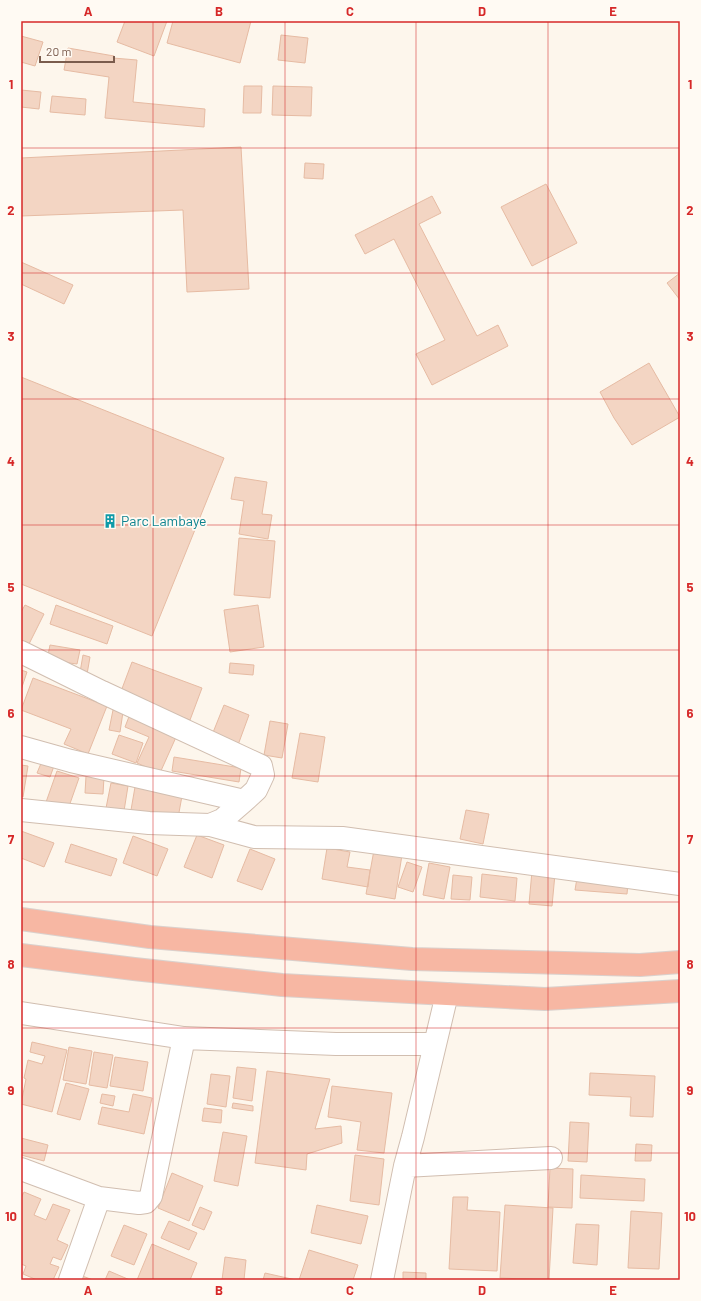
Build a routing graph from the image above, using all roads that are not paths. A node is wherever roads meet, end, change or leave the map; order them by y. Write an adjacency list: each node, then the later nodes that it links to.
1 (21, 652): 3 (street)
2 (21, 747): 3 (street)
3 (244, 800): 5 (street)
4 (21, 810): 5 (street)
5 (210, 825): 6 (street)
6 (680, 884)
7 (21, 919): 9 (highway)
8 (21, 955): 11 (highway)
9 (680, 962)
10 (680, 991): 11 (highway)
11 (447, 994): 14 (street)
12 (21, 1013): 13 (street)
13 (184, 1038): 14 (street); 18 (street)
14 (435, 1044): 16 (street)
15 (551, 1158): 16 (street)
16 (405, 1166): 20 (street)
17 (21, 1169): 18 (street)
18 (99, 1198): 19 (street)
19 (70, 1280)
20 (382, 1280)

